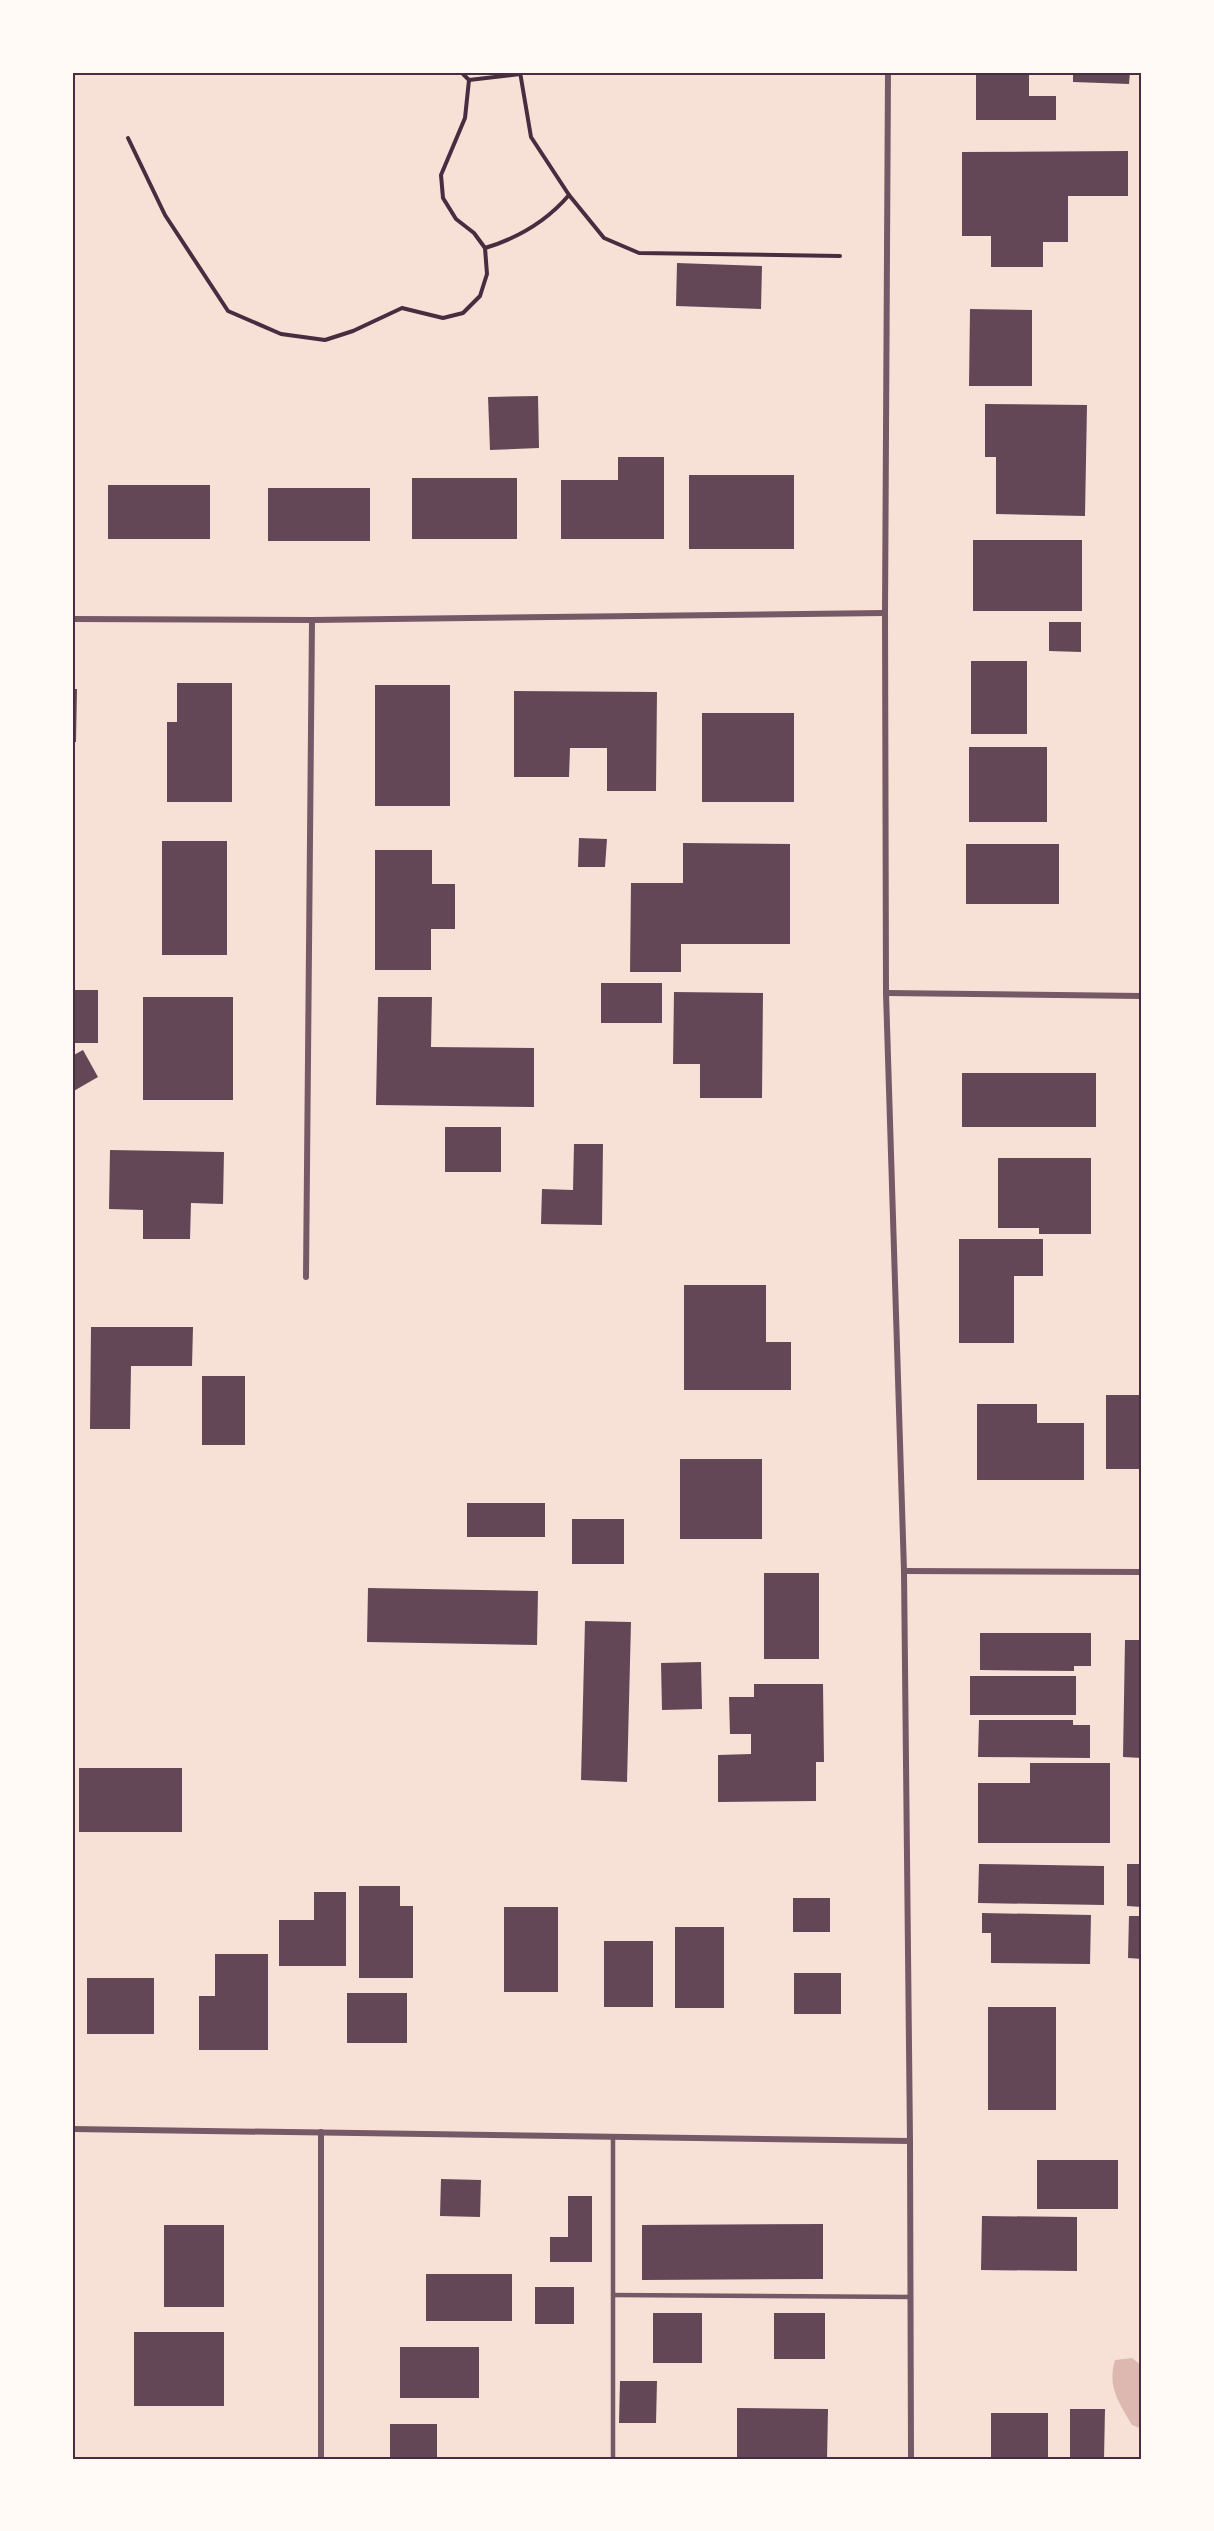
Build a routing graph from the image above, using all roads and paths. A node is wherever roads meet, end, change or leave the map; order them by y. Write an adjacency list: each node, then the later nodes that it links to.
1 (461, 72): 4 (path)
2 (888, 72): 9 (street)
3 (520, 73): 4 (path); 6 (path)
4 (469, 80): 7 (path)
5 (128, 138): 7 (path)
6 (569, 195): 7 (path); 8 (path)
7 (484, 248)
8 (840, 256)
9 (885, 613): 11 (street); 12 (street)
10 (72, 619): 11 (street)
11 (312, 620): 14 (street)
12 (886, 993): 13 (street); 15 (street)
13 (1142, 996)
14 (306, 1277)
15 (904, 1571): 16 (street); 20 (street)
16 (1142, 1572)
17 (72, 2129): 18 (street)
18 (321, 2132): 19 (street); 23 (street)
19 (613, 2137): 20 (street); 21 (lane)
20 (910, 2141): 22 (street)
21 (613, 2295): 22 (lane); 24 (lane)
22 (911, 2297): 25 (street)
23 (321, 2459)
24 (613, 2459)
25 (911, 2459)

